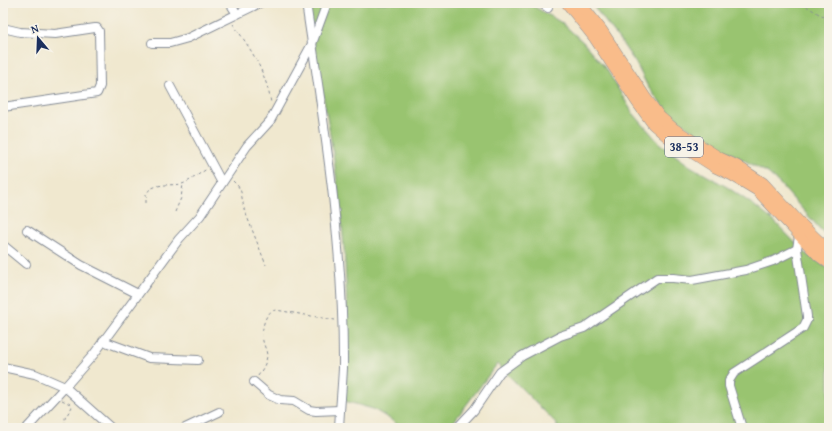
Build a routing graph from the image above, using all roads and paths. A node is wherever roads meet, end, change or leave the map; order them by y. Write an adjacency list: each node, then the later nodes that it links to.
1 (230, 3): 10 (street)
2 (260, 3): 10 (street)
3 (306, 3): 15 (street)
4 (327, 3): 15 (street)
5 (541, 3): 9 (street)
6 (567, 3): 25 (main road, 38-53)
7 (580, 3): 28 (main road, 38-53)
8 (801, 3): 12 (path)
9 (548, 8)
10 (237, 14): 11 (street)
11 (228, 18): 14 (street); 18 (path)
12 (829, 18)
13 (3, 28): 17 (street)
14 (152, 42)
15 (312, 44): 18 (street); 33 (street)
16 (170, 86): 19 (street)
17 (3, 107)
18 (272, 116): 20 (street)
19 (213, 166): 20 (street); 21 (path)
20 (224, 180): 31 (path); 32 (street)
21 (183, 184): 22 (path); 23 (path)
22 (146, 203)
23 (175, 212)
24 (27, 230): 32 (street)
25 (798, 236): 27 (street); 29 (main road, 38-53)
26 (3, 245): 30 (street)
27 (797, 249): 47 (street); 48 (street)
28 (829, 251)
29 (829, 263)
30 (26, 264)
31 (266, 265)
32 (138, 294): 34 (street)
33 (342, 321): 37 (path); 40 (street)
34 (103, 340): 35 (street); 38 (street)
35 (198, 360)
36 (3, 367): 38 (street)
37 (254, 382): 40 (street)
38 (65, 387): 39 (street); 44 (street)
39 (57, 396): 42 (street); 43 (path)
40 (340, 410): 46 (street)
41 (219, 412): 45 (street)
42 (27, 428)
43 (65, 428)
44 (111, 428)
45 (185, 428)
46 (339, 428)
47 (457, 428)
48 (742, 428)

